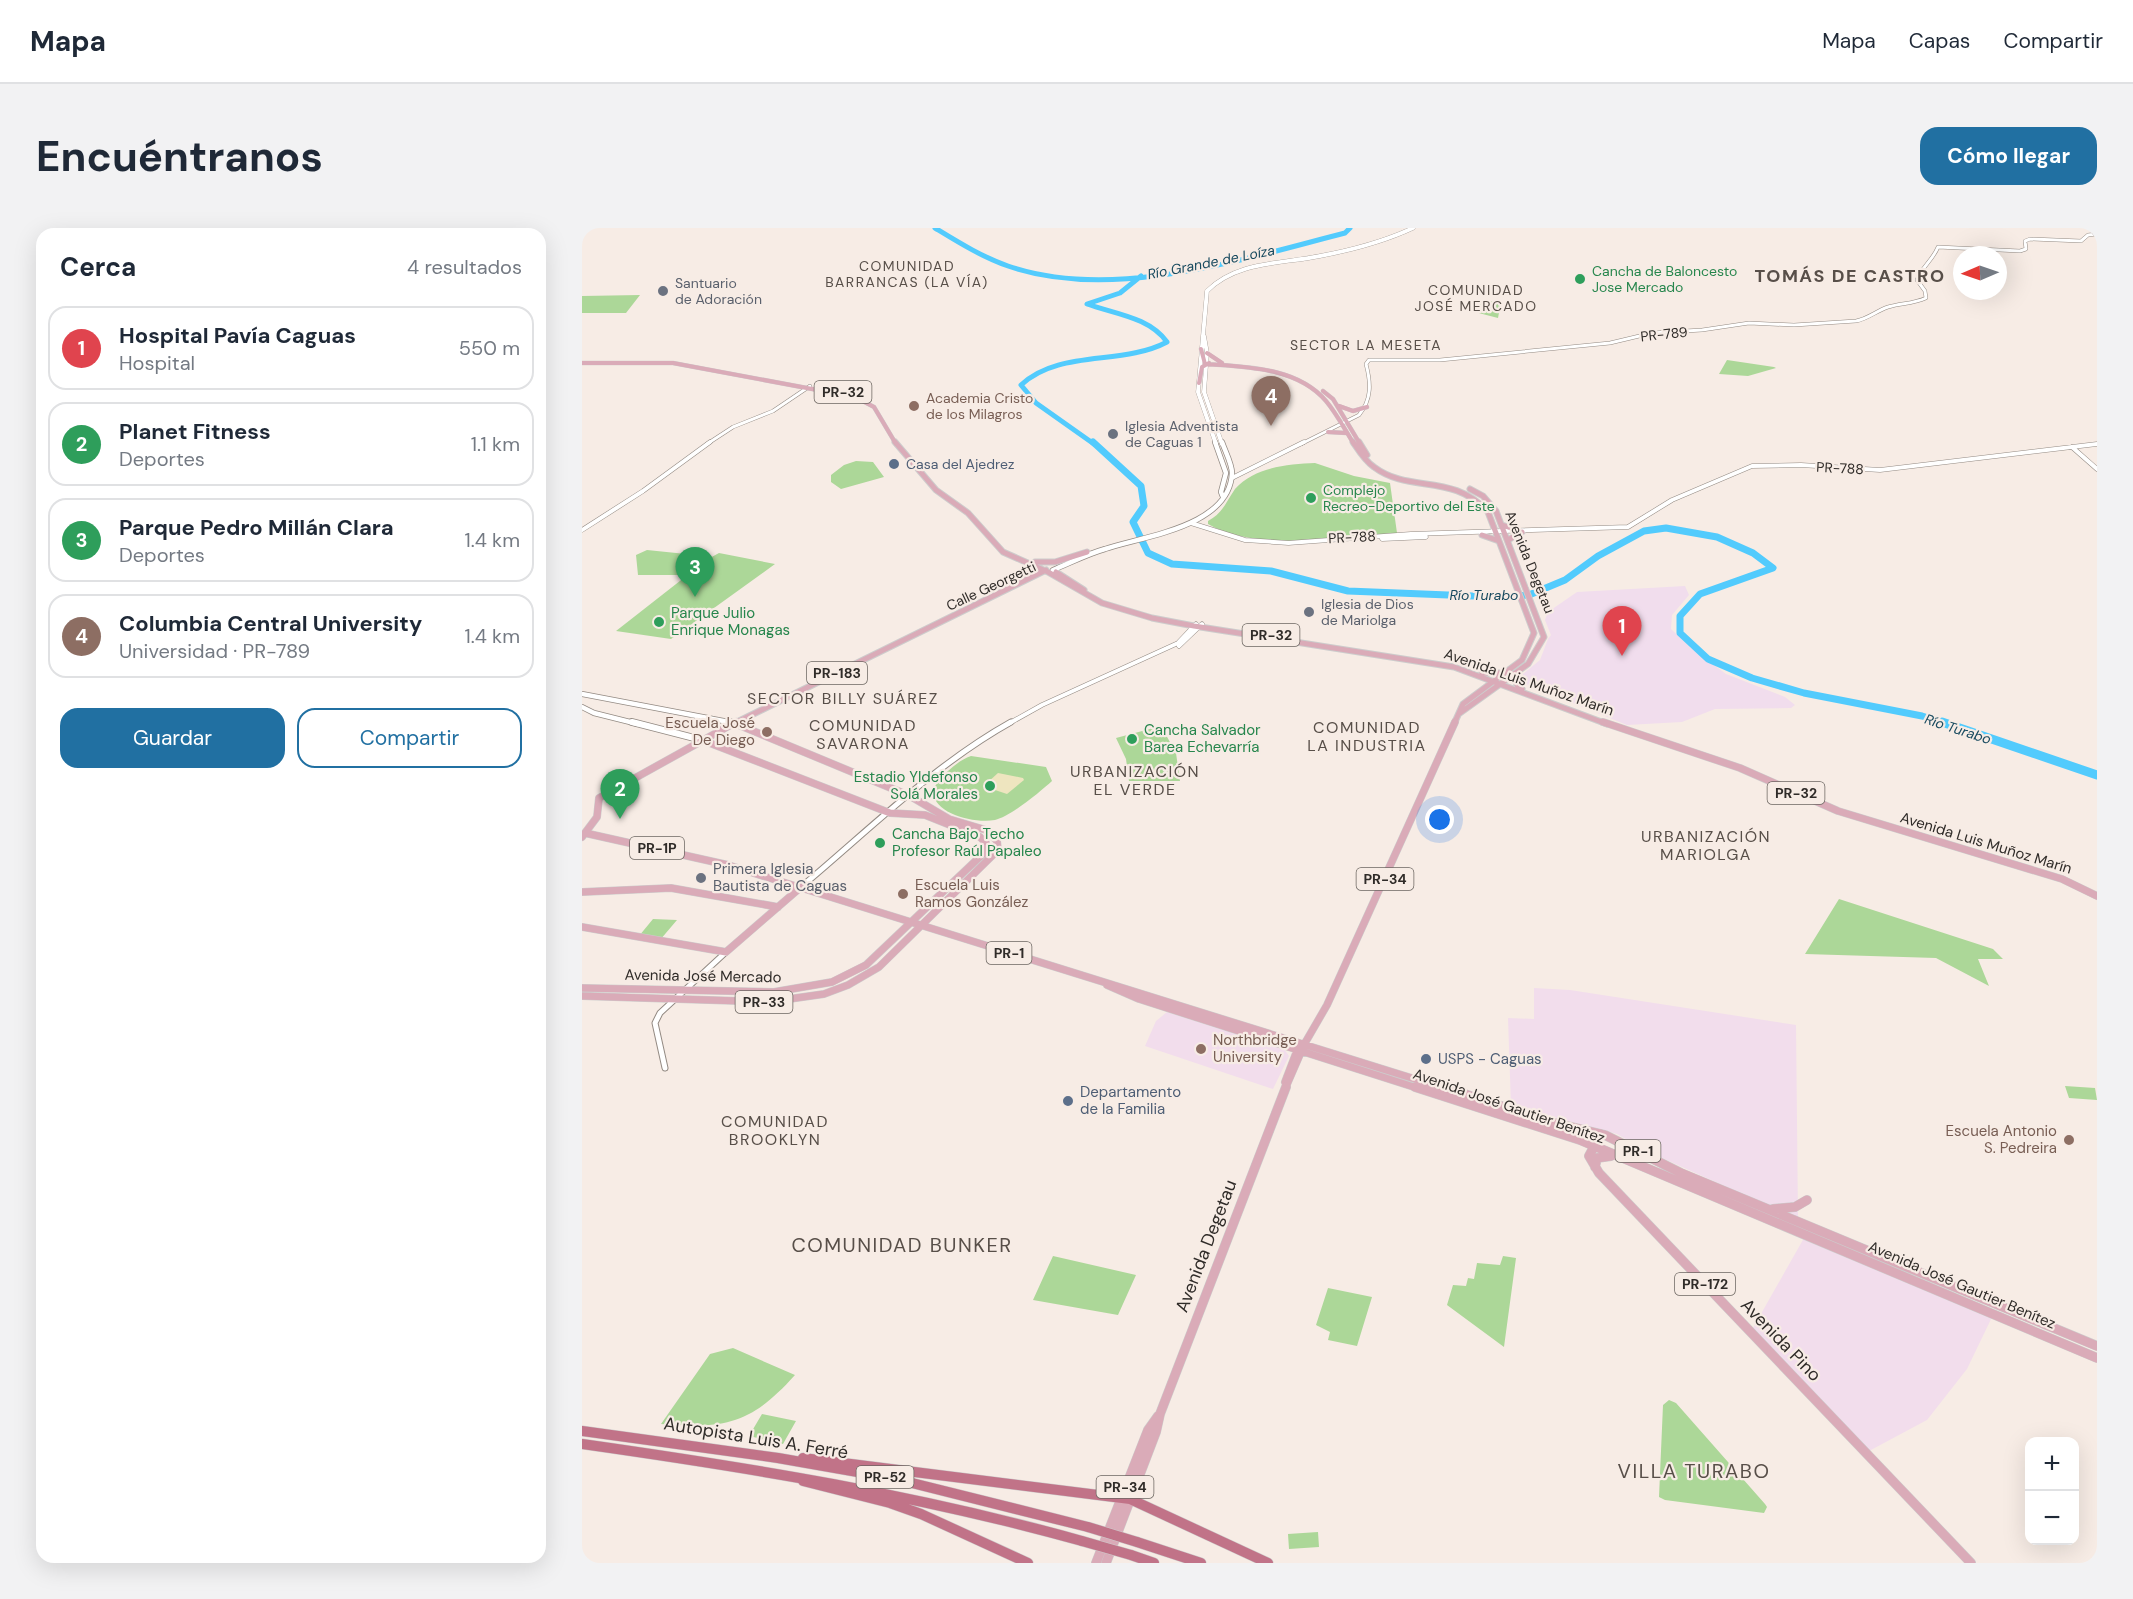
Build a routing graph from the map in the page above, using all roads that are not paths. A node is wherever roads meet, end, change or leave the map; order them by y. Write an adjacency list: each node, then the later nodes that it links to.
1 (1413, 228): 3 (main road, PR-183)
2 (2097, 234): 13 (street, PR-789 / PR-789)
3 (1204, 335): 4 (main road, PR-183); 5 (main road, PR-183)
4 (1201, 349): 7 (main road); 10 (main road, PR-183)
5 (1207, 353): 7 (main road, PR-183); 8 (main road)
6 (582, 362): 11 (main road, Avenida Luis Muñoz Marín / PR-32)
7 (1206, 364): 8 (main road, Avenida Degetau / PR-34); 9 (main road, PR-183); 10 (main road)
8 (1223, 364): 9 (main road); 12 (main road, Avenida Degetau / PR-34); 15 (main road, Avenida Degetau / PR-34)
9 (1205, 374): 19 (main road, PR-183)
10 (1199, 383): 18 (main road, PR-183)
11 (809, 387): 21 (main road, Avenida Luis Muñoz Marín / PR-32); 34 (street)
12 (1335, 402): 13 (main road); 14 (main road, Avenida Degetau / PR-34)
13 (1367, 407): 14 (street)
14 (1348, 423): 15 (street); 31 (main road, Avenida Degetau / PR-34)
15 (1341, 426): 16 (street); 17 (main road, Avenida Degetau / PR-34)
16 (1328, 432): 17 (main road); 26 (street)
17 (1347, 433): 33 (main road, Avenida Degetau / PR-34)
18 (1213, 439): 19 (main road); 23 (main road, PR-183)
19 (1220, 439): 25 (main road, PR-183)
20 (2097, 444): 22 (street, PR-788 / PR-788)
21 (899, 445): 43 (main road, Avenida Luis Muñoz Marín / PR-32); 44 (main road, Avenida Luis Muñoz Marín / PR-32)
22 (2072, 447): 24 (street); 32 (street, PR-788 / PR-788)
23 (1220, 459): 27 (main road); 28 (main road, PR-183)
24 (2097, 469)
25 (1232, 472): 26 (main road); 27 (main road, PR-183)
26 (1241, 474): 27 (street)
27 (1232, 478): 28 (main road); 29 (main road, PR-183)
28 (1222, 488): 29 (main road, PR-183)
29 (1222, 496): 30 (main road, PR-183)
30 (1191, 523): 38 (main road, PR-183); 40 (street, PR-788 / PR-788)
31 (1502, 524): 35 (main road); 36 (main road, Avenida Degetau / PR-34)
32 (1597, 527): 35 (street, PR-788 / PR-788)
33 (1495, 530): 36 (street, PR-788 / PR-788); 37 (main road); 37 (street, PR-788 / PR-788); 41 (main road, Avenida Degetau / PR-34)
34 (582, 531)
35 (1519, 531): 36 (street, PR-788 / PR-788); 39 (main road)
36 (1505, 532): 39 (main road, Avenida Degetau / PR-34)
37 (1481, 533): 40 (street, PR-788 / PR-788); 41 (main road)
38 (1130, 541): 42 (main road, PR-183); 44 (main road, PR-183)
39 (1509, 542): 53 (main road, Avenida Degetau / PR-34)
40 (1287, 543)
41 (1500, 543): 50 (main road, Avenida Degetau / PR-34)
42 (1087, 552): 43 (main road); 44 (main road, PR-183)
43 (1035, 562): 44 (main road, Avenida Luis Muñoz Marín / PR-32)
44 (1049, 570): 45 (main road, Avenida Luis Muñoz Marín / PR-32); 46 (main road, Avenida Luis Muñoz Marín / PR-32); 59 (main road, Calle Georgetti / PR-183)
45 (1080, 592): 46 (main road); 48 (main road, Avenida Luis Muñoz Marín / PR-32)
46 (1114, 604): 47 (main road, Avenida Luis Muñoz Marín / PR-32)
47 (1121, 606): 48 (main road); 49 (main road, Avenida Luis Muñoz Marín / PR-32)
48 (1144, 616): 49 (main road, Avenida Luis Muñoz Marín / PR-32)
49 (1198, 625): 51 (main road, Avenida Luis Muñoz Marín / PR-32); 52 (main road, Avenida Luis Muñoz Marín / PR-32); 61 (street)
50 (1505, 672): 51 (main road); 54 (main road, Avenida Degetau / PR-34)
51 (1482, 673): 54 (main road, Avenida Luis Muñoz Marín / PR-32)
52 (1474, 674): 54 (main road, Avenida Luis Muñoz Marín / PR-32); 57 (main road)
53 (1513, 674): 54 (main road, Avenida Degetau / PR-34); 55 (main road)
54 (1497, 681): 55 (main road, Avenida Luis Muñoz Marín / PR-32); 57 (main road, Avenida Degetau / PR-34)
55 (1520, 690): 57 (main road); 68 (main road, Avenida Luis Muñoz Marín / PR-32)
56 (582, 694): 59 (main road)
57 (1477, 695): 79 (main road, Avenida Degetau / PR-34)
58 (582, 707): 60 (main road)
59 (734, 723): 60 (main road, Calle Georgetti / PR-183); 61 (main road, PR-33)
60 (702, 740): 63 (main road, PR-33); 65 (main road, Calle Georgetti / PR-183)
61 (910, 796): 62 (main road, Avenida José Mercado / PR-33); 63 (street)
62 (928, 807): 64 (main road); 71 (main road, Avenida José Mercado / PR-33)
63 (890, 813): 64 (main road, Avenida José Mercado / PR-33); 66 (street)
64 (916, 813): 70 (main road, Avenida José Mercado / PR-33)
65 (584, 835): 66 (main road, Avenida José Gautier Benítez / PR-1P)
66 (801, 887): 69 (main road); 70 (main road, Avenida José Gautier Benítez / PR-1)
67 (582, 892): 69 (main road)
68 (2097, 894)
69 (778, 907): 73 (main road)
70 (913, 922): 71 (main road, Avenida José Gautier Benítez / PR-1); 76 (main road, Avenida José Mercado / PR-33)
71 (923, 925): 74 (main road, Avenida José Gautier Benítez / PR-1); 78 (main road, Avenida José Mercado / PR-33)
72 (582, 927): 73 (main road)
73 (726, 952): 76 (street)
74 (1105, 983): 79 (main road, Avenida José Gautier Benítez / PR-1); 80 (main road, Avenida José Gautier Benítez / PR-1)
75 (582, 988): 76 (main road, Avenida José Mercado / PR-33)
76 (685, 990): 78 (street)
77 (582, 996): 78 (main road, Avenida José Mercado / PR-33)
78 (674, 999): 82 (street)
79 (1305, 1042): 80 (main road, Avenida Degetau / PR-34); 85 (main road, Avenida José Gautier Benítez / PR-1)
80 (1299, 1050): 81 (main road, Avenida José Gautier Benítez / PR-1); 83 (main road, Avenida Degetau / PR-34); 84 (main road, Avenida Degetau / PR-34)
81 (1316, 1056): 83 (main road); 86 (main road, Avenida José Gautier Benítez / PR-1)
82 (665, 1068)
83 (1294, 1070): 84 (main road, Avenida Degetau / PR-34)
84 (1284, 1091): 97 (main road, Avenida Degetau / PR-34)
85 (1601, 1134): 86 (main road); 90 (main road, Avenida José Gautier Benítez / PR-1)
86 (1592, 1148): 87 (main road, Avenida José Gautier Benítez / PR-1); 88 (main road)
87 (1615, 1156): 88 (main road); 92 (main road, Avenida José Gautier Benítez / PR-1)
88 (1595, 1167): 104 (main road, Avenida Pino / PR-172)
89 (1807, 1200): 90 (main road)
90 (1769, 1209): 91 (main road, Avenida José Gautier Benítez / PR-1)
91 (2097, 1346)
92 (2097, 1358)
93 (582, 1431): 95 (highway, Autopista Luis A. Ferré / PR-52)
94 (582, 1444): 96 (highway, Autopista Luis A. Ferré / PR-52)
95 (778, 1458): 97 (highway); 102 (highway, Autopista Luis A. Ferré / PR-52, bridge)
96 (764, 1470): 98 (highway); 101 (highway, Autopista Luis A. Ferré / PR-52, bridge)
97 (1126, 1498): 99 (main road, Avenida Degetau / PR-34); 100 (main road, Avenida Degetau / PR-34); 103 (highway)
98 (1028, 1563)
99 (1096, 1563)
100 (1106, 1563)
101 (1154, 1563)
102 (1201, 1563)
103 (1268, 1563)
104 (1971, 1563)

